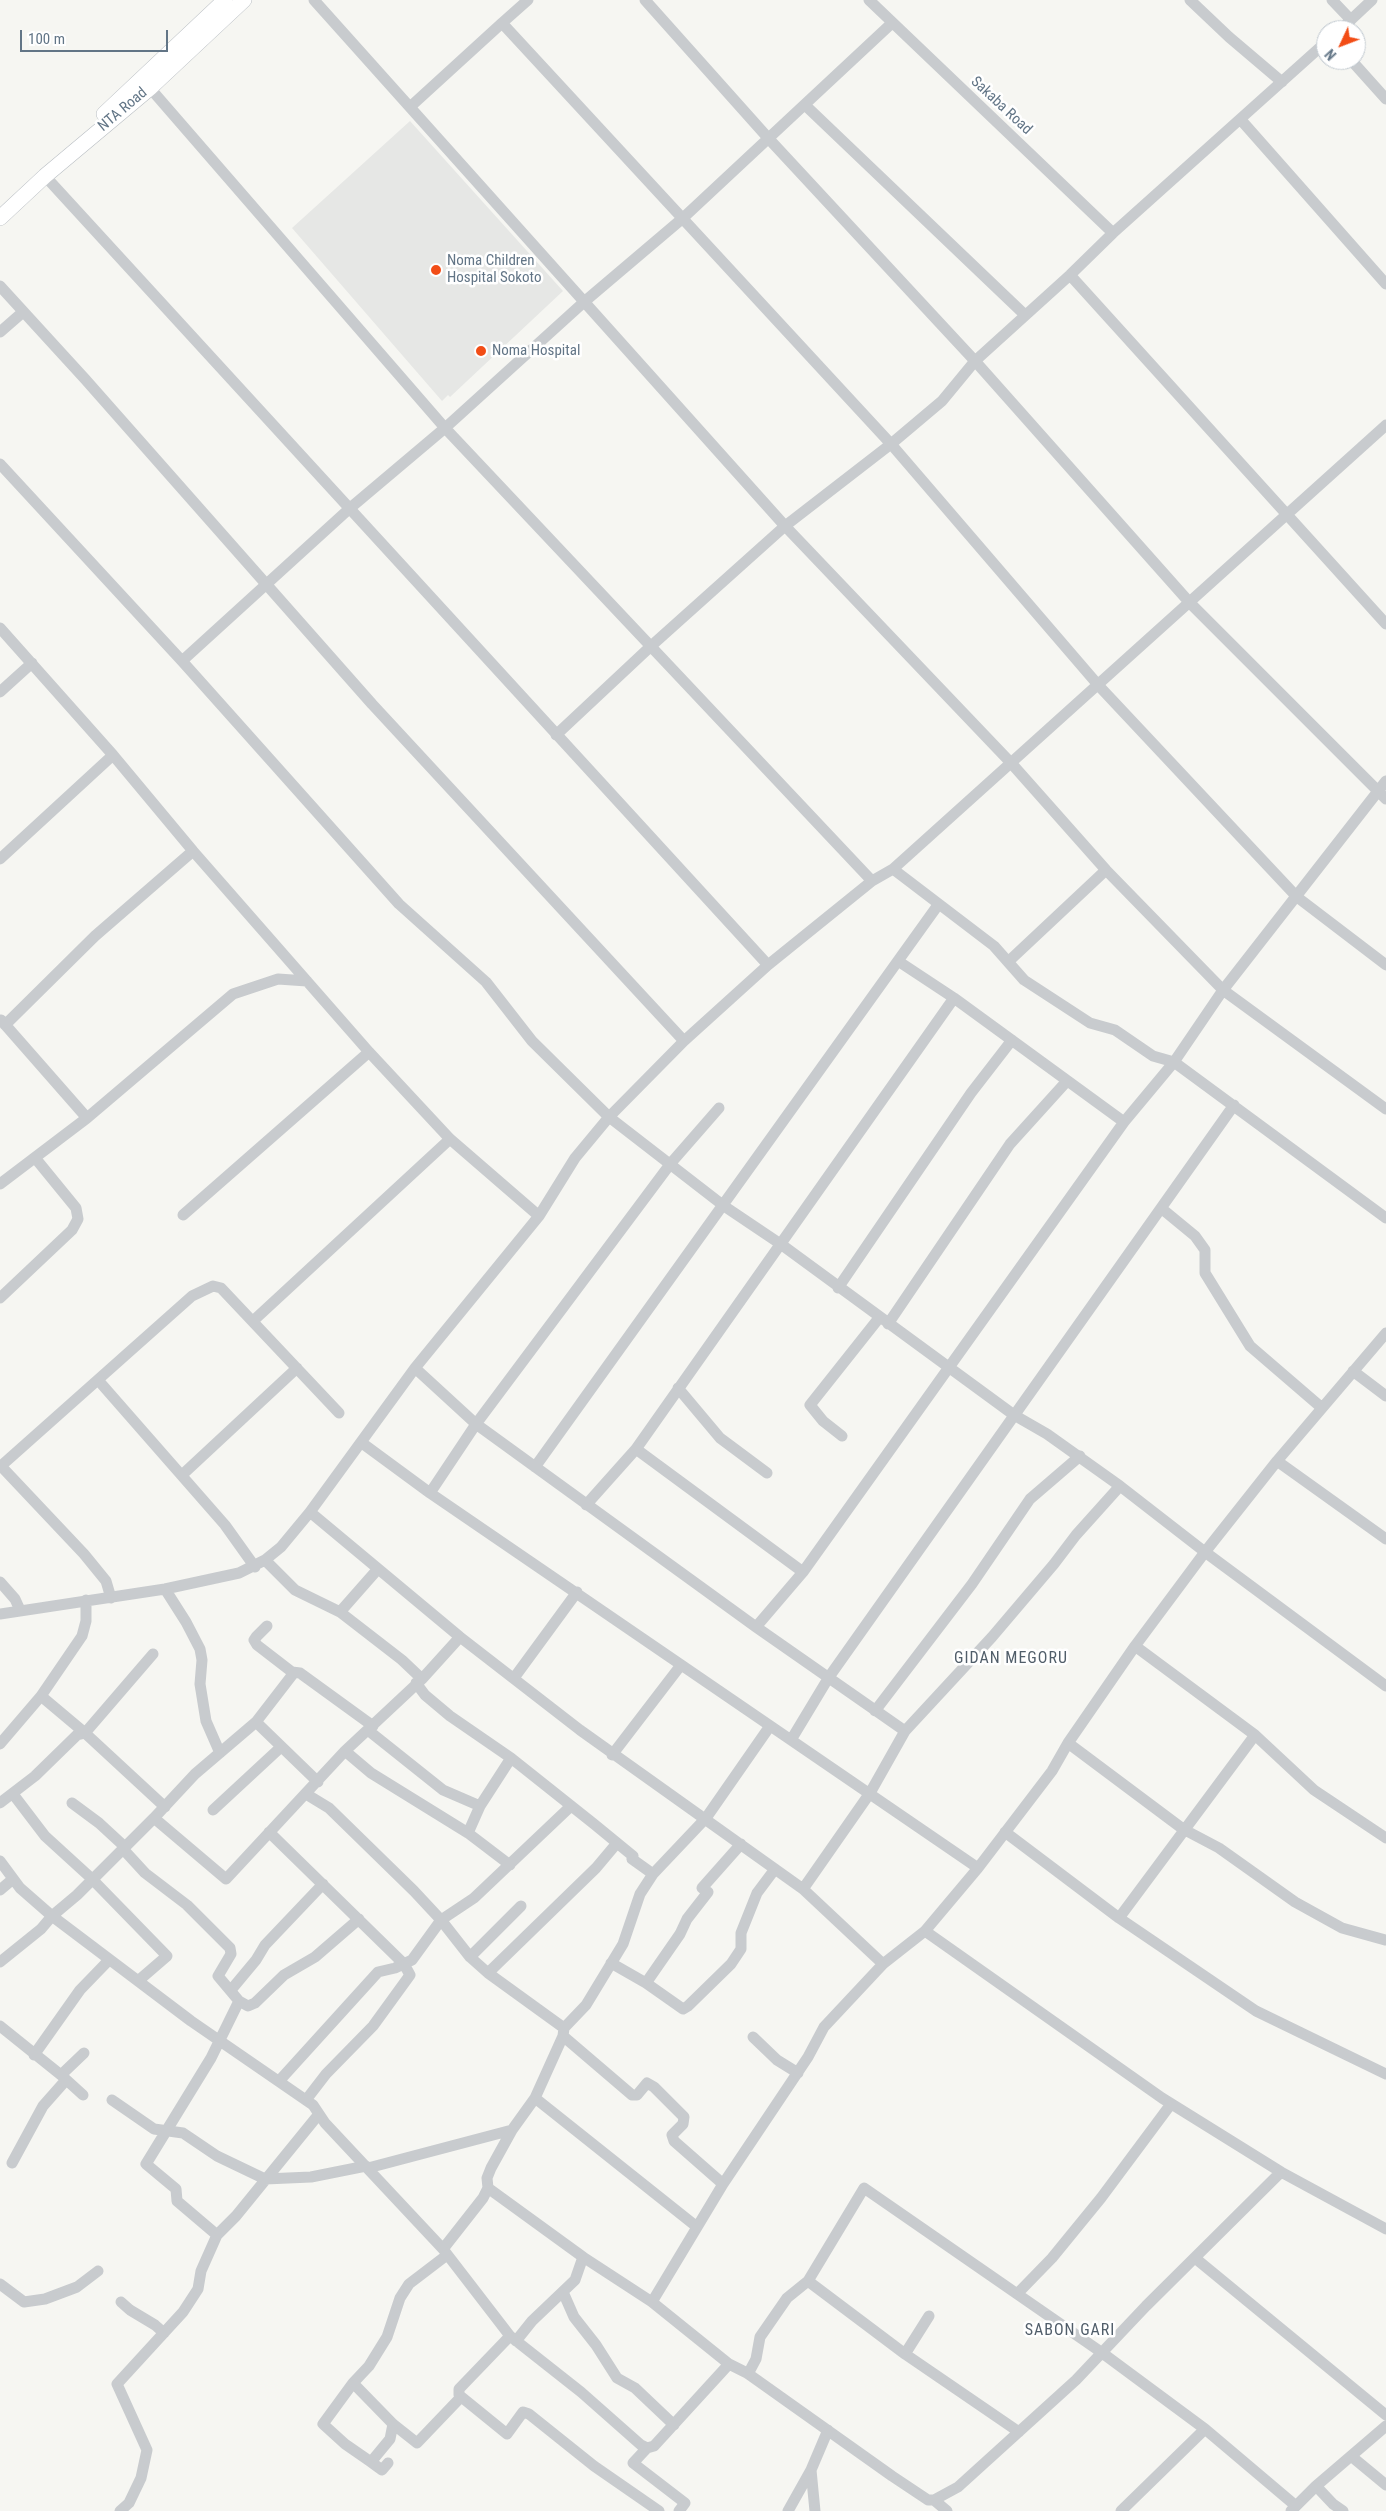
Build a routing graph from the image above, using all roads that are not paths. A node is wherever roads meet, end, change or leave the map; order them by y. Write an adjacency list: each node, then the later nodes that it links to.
1 (226, 0): 23 (main road, NTA Road)
2 (244, 0): 16 (main road, NTA Road)
3 (314, 0): 19 (street)
4 (528, 0): 11 (street)
5 (645, 0): 21 (street)
6 (869, 0): 12 (street, Sakaba Road)
7 (1190, 0): 15 (street)
8 (1332, 0): 10 (street)
9 (1372, 0): 10 (street)
10 (1351, 20)
11 (502, 23): 19 (street); 24 (street)
12 (892, 23): 18 (street); 25 (street, Sakaba Road)
13 (1316, 51): 15 (street)
14 (1360, 70): 17 (street)
15 (1282, 82): 20 (street)
16 (150, 88): 22 (main road, NTA Road); 35 (street)
17 (1386, 99)
18 (806, 105): 21 (street); 31 (street)
19 (410, 107): 29 (street)
20 (1241, 120): 25 (street); 27 (street)
21 (769, 139): 24 (street); 33 (street)
22 (45, 176): 23 (main road, NTA Road); 38 (street)
23 (1, 211)
24 (683, 218): 29 (street); 36 (street)
25 (1113, 233): 26 (street)
26 (1070, 276): 31 (street); 39 (street)
27 (1386, 284)
28 (0, 286): 30 (street)
29 (584, 302): 35 (street); 40 (street)
30 (23, 312): 32 (street); 41 (street)
31 (1025, 315): 33 (street)
32 (0, 332)
33 (975, 361): 36 (street); 42 (street)
34 (1386, 425): 39 (street)
35 (445, 428): 38 (street); 45 (street)
36 (891, 444): 40 (street); 48 (street)
37 (0, 464): 46 (street)
38 (349, 509): 41 (street); 50 (street)
39 (1286, 515): 42 (street); 43 (street)
40 (785, 526): 45 (street); 52 (street)
41 (267, 586): 46 (street); 72 (street)
42 (1190, 603): 48 (street); 54 (street)
43 (1386, 624)
44 (0, 628): 47 (street)
45 (650, 647): 50 (street); 60 (street)
46 (182, 661): 79 (street)
47 (32, 663): 49 (street); 51 (street)
48 (1099, 686): 52 (street); 61 (street)
49 (0, 692)
50 (556, 735): 65 (street)
51 (113, 755): 56 (street); 57 (street)
52 (1012, 764): 58 (street); 59 (street)
53 (1386, 781): 54 (street)
54 (1378, 790): 55 (street); 61 (street)
55 (1386, 799)
56 (193, 851): 67 (street); 70 (street)
57 (0, 859)
58 (893, 869): 60 (street); 62 (street)
59 (1106, 870): 64 (street); 68 (street)
60 (872, 881): 65 (street)
61 (1297, 897): 66 (street); 68 (street)
62 (938, 905): 63 (street); 64 (street)
63 (898, 961): 69 (street); 86 (street)
64 (1009, 961): 74 (street)
65 (768, 965): 72 (street)
66 (1386, 965)
67 (307, 981): 73 (street); 80 (street)
68 (1223, 990): 74 (street); 78 (street)
69 (954, 998): 71 (street); 91 (street)
70 (3, 1022): 80 (street)
71 (1012, 1040): 75 (street); 92 (street)
72 (684, 1041): 79 (street)
73 (369, 1052): 82 (street); 88 (street)
74 (1174, 1062): 76 (street); 81 (street)
75 (1067, 1080): 81 (street); 95 (street)
76 (1234, 1105): 87 (street); 90 (street)
77 (719, 1108): 84 (street)
78 (1386, 1109)
79 (609, 1117): 84 (street); 89 (street)
80 (87, 1118): 83 (street)
81 (1124, 1122): 97 (street)
82 (450, 1139): 89 (street); 94 (street)
83 (36, 1158): 85 (street); 93 (street)
84 (671, 1163): 86 (street); 107 (street)
85 (0, 1184)
86 (724, 1206): 91 (street); 114 (street)
87 (1161, 1208): 104 (street); 106 (street)
88 (184, 1215)
89 (539, 1216): 99 (street)
90 (1386, 1218)
91 (782, 1245): 92 (street); 102 (street)
92 (838, 1288): 95 (street)
93 (0, 1298)
94 (253, 1321): 98 (street); 101 (street)
95 (884, 1321): 97 (street); 108 (street)
96 (1386, 1333): 100 (street)
97 (948, 1367): 106 (street); 126 (street)
98 (297, 1368): 105 (street); 116 (street)
99 (415, 1368): 107 (street); 109 (street)
100 (1354, 1371): 103 (street); 104 (street)
101 (98, 1380): 113 (street); 116 (street)
102 (678, 1388): 110 (street); 115 (street)
103 (1386, 1396)
104 (1322, 1408): 112 (street)
105 (339, 1414)
106 (1014, 1415): 111 (street); 142 (street)
107 (476, 1424): 114 (street); 118 (street)
108 (842, 1436)
109 (362, 1443): 118 (street); 120 (street)
110 (636, 1449): 119 (street); 126 (street)
111 (1080, 1456): 117 (street); 147 (street)
112 (1277, 1461): 121 (street); 122 (street)
113 (0, 1466): 130 (street)
114 (535, 1467): 119 (street)
115 (767, 1473)
116 (182, 1475): 124 (street)
117 (1120, 1486): 122 (street); 151 (street)
118 (430, 1493): 129 (street)
119 (586, 1505): 136 (street)
120 (310, 1512): 123 (street); 125 (street)
121 (1386, 1539)
122 (1205, 1552): 138 (street); 145 (street)
123 (265, 1560): 124 (street); 133 (street)
124 (255, 1567): 128 (street)
125 (377, 1570): 133 (street); 137 (street)
126 (803, 1572): 136 (street)
127 (0, 1582): 132 (street)
128 (165, 1589): 130 (street); 159 (street)
129 (577, 1592): 140 (street); 143 (street)
130 (111, 1598): 131 (street)
131 (86, 1600): 132 (street); 146 (street)
132 (20, 1610): 134 (street)
133 (340, 1612): 144 (street)
134 (0, 1614)
135 (268, 1626): 141 (street)
136 (756, 1627): 142 (street)
137 (460, 1637): 143 (street); 144 (street)
138 (1135, 1646): 153 (street); 155 (street)
139 (153, 1654): 152 (street)
140 (681, 1665): 149 (street); 160 (street)
141 (293, 1674): 148 (street); 150 (street)
142 (829, 1677): 147 (street); 154 (street)
143 (514, 1678): 160 (street)
144 (419, 1681): 150 (street); 161 (street)
145 (1386, 1686)
146 (41, 1696): 152 (street); 156 (street)
147 (875, 1711): 151 (street)
148 (256, 1722): 157 (street); 159 (street)
149 (770, 1726): 154 (street); 173 (street)
150 (371, 1729): 158 (street); 168 (street)
151 (905, 1731): 165 (street)
152 (85, 1733): 163 (street); 170 (street)
153 (1255, 1735): 174 (street); 178 (street)
154 (791, 1740): 165 (street)
155 (1068, 1743): 174 (street); 176 (street)
156 (0, 1744)
157 (281, 1747): 162 (street); 171 (street)
158 (346, 1751): 162 (street); 177 (street)
159 (220, 1753): 170 (street)
160 (612, 1755): 173 (street)
161 (511, 1758): 168 (street); 169 (street)
162 (318, 1782): 164 (street)
163 (13, 1794): 166 (street); 187 (street)
164 (306, 1794): 175 (street); 196 (street)
165 (870, 1794): 184 (street); 190 (street)
166 (0, 1803)
167 (72, 1803): 181 (street)
168 (480, 1806): 177 (street)
169 (571, 1806): 179 (street); 183 (street)
170 (165, 1807): 172 (street)
171 (213, 1810)
172 (154, 1818): 175 (street); 181 (street)
173 (706, 1818): 180 (street); 186 (street)
174 (1184, 1829): 194 (street); 199 (street)
175 (269, 1832): 189 (street)
176 (1005, 1832): 184 (street); 194 (street)
177 (468, 1834): 183 (street)
178 (1386, 1838)
179 (617, 1843): 186 (street); 206 (street)
180 (741, 1844): 185 (street); 208 (street)
181 (124, 1848): 187 (street); 209 (street)
182 (0, 1862): 188 (street)
183 (510, 1865): 196 (street)
184 (978, 1868): 198 (street)
185 (775, 1869): 190 (street); 208 (street)
186 (653, 1874): 203 (street)
187 (91, 1878): 193 (street); 207 (street)
188 (12, 1880): 191 (street); 193 (street)
189 (323, 1884): 195 (street); 209 (street)
190 (803, 1889): 205 (street)
191 (0, 1890)
192 (521, 1906): 200 (street)
193 (52, 1916): 201 (street); 202 (street)
194 (1119, 1918): 218 (street)
195 (359, 1919): 204 (street); 210 (street)
196 (442, 1920): 200 (street); 204 (street)
197 (1386, 1930): 199 (street)
198 (925, 1931): 205 (street); 225 (street)
199 (1386, 1941)
200 (470, 1957): 206 (street)
201 (109, 1960): 207 (street); 216 (street)
202 (0, 1962)
203 (611, 1963): 208 (street); 212 (street)
204 (404, 1964): 220 (street); 224 (street)
205 (883, 1964): 217 (street)
206 (488, 1973): 212 (street)
207 (138, 1981): 213 (street)
208 (646, 1983)
209 (231, 1990): 210 (street)
210 (239, 2001): 213 (street)
211 (0, 2026): 216 (street)
212 (564, 2032): 222 (street); 233 (street)
213 (218, 2038): 220 (street); 228 (street)
214 (753, 2038): 217 (street)
215 (84, 2053): 219 (street)
216 (34, 2055): 219 (street)
217 (798, 2072): 233 (street)
218 (1386, 2074)
219 (64, 2077): 221 (street); 229 (street)
220 (280, 2080): 224 (street)
221 (83, 2095)
222 (536, 2098): 227 (street); 235 (street)
223 (112, 2100): 228 (street)
224 (306, 2100): 226 (street)
225 (1172, 2104): 231 (street); 245 (street)
226 (319, 2114): 230 (street); 232 (street)
227 (512, 2130): 230 (street); 234 (street)
228 (165, 2132): 232 (street); 237 (street)
229 (12, 2163)
230 (367, 2167): 232 (street); 238 (street)
231 (1281, 2172): 236 (street); 240 (street)
232 (265, 2179): 237 (street)
233 (723, 2184): 235 (street)
234 (488, 2188): 238 (street); 239 (street)
235 (697, 2227): 247 (street)
236 (1386, 2229)
237 (217, 2236): 249 (street)
238 (445, 2252): 250 (street); 255 (street)
239 (584, 2257): 244 (street); 247 (street)
240 (1195, 2258): 251 (street); 257 (street)
241 (98, 2271): 243 (street)
242 (808, 2280): 245 (street); 252 (street); 254 (street)
243 (0, 2284)
244 (563, 2292): 250 (street); 259 (street)
245 (1018, 2293): 251 (street)
246 (121, 2302): 249 (street)
247 (652, 2302): 253 (street)
248 (929, 2316): 252 (street)
249 (164, 2334): 273 (street)
250 (513, 2338): 256 (street); 264 (street)
251 (1101, 2352): 261 (street); 263 (street)
252 (905, 2354): 263 (street)
253 (729, 2364): 254 (street); 259 (street)
254 (748, 2374): 262 (street)
255 (353, 2382): 258 (street); 266 (street)
256 (461, 2397): 258 (street); 274 (street)
257 (1386, 2415)
258 (393, 2424): 266 (street)
259 (674, 2425): 264 (street)
260 (1386, 2426): 265 (street)
261 (1205, 2429): 272 (street); 279 (street)
262 (828, 2430): 268 (street); 271 (street)
263 (1019, 2432): 271 (street)
264 (647, 2448): 275 (street)
265 (1351, 2456): 269 (street); 270 (street)
266 (371, 2462): 267 (street)
267 (388, 2463)
268 (811, 2470): 276 (street); 277 (street)
269 (1386, 2485)
270 (1316, 2486): 272 (street); 280 (street)
271 (934, 2500): 278 (street)
272 (1293, 2509)
273 (120, 2511)
274 (659, 2511)
275 (679, 2511)
276 (788, 2511)
277 (815, 2511)
278 (947, 2511)
279 (1121, 2511)
280 (1343, 2511)

